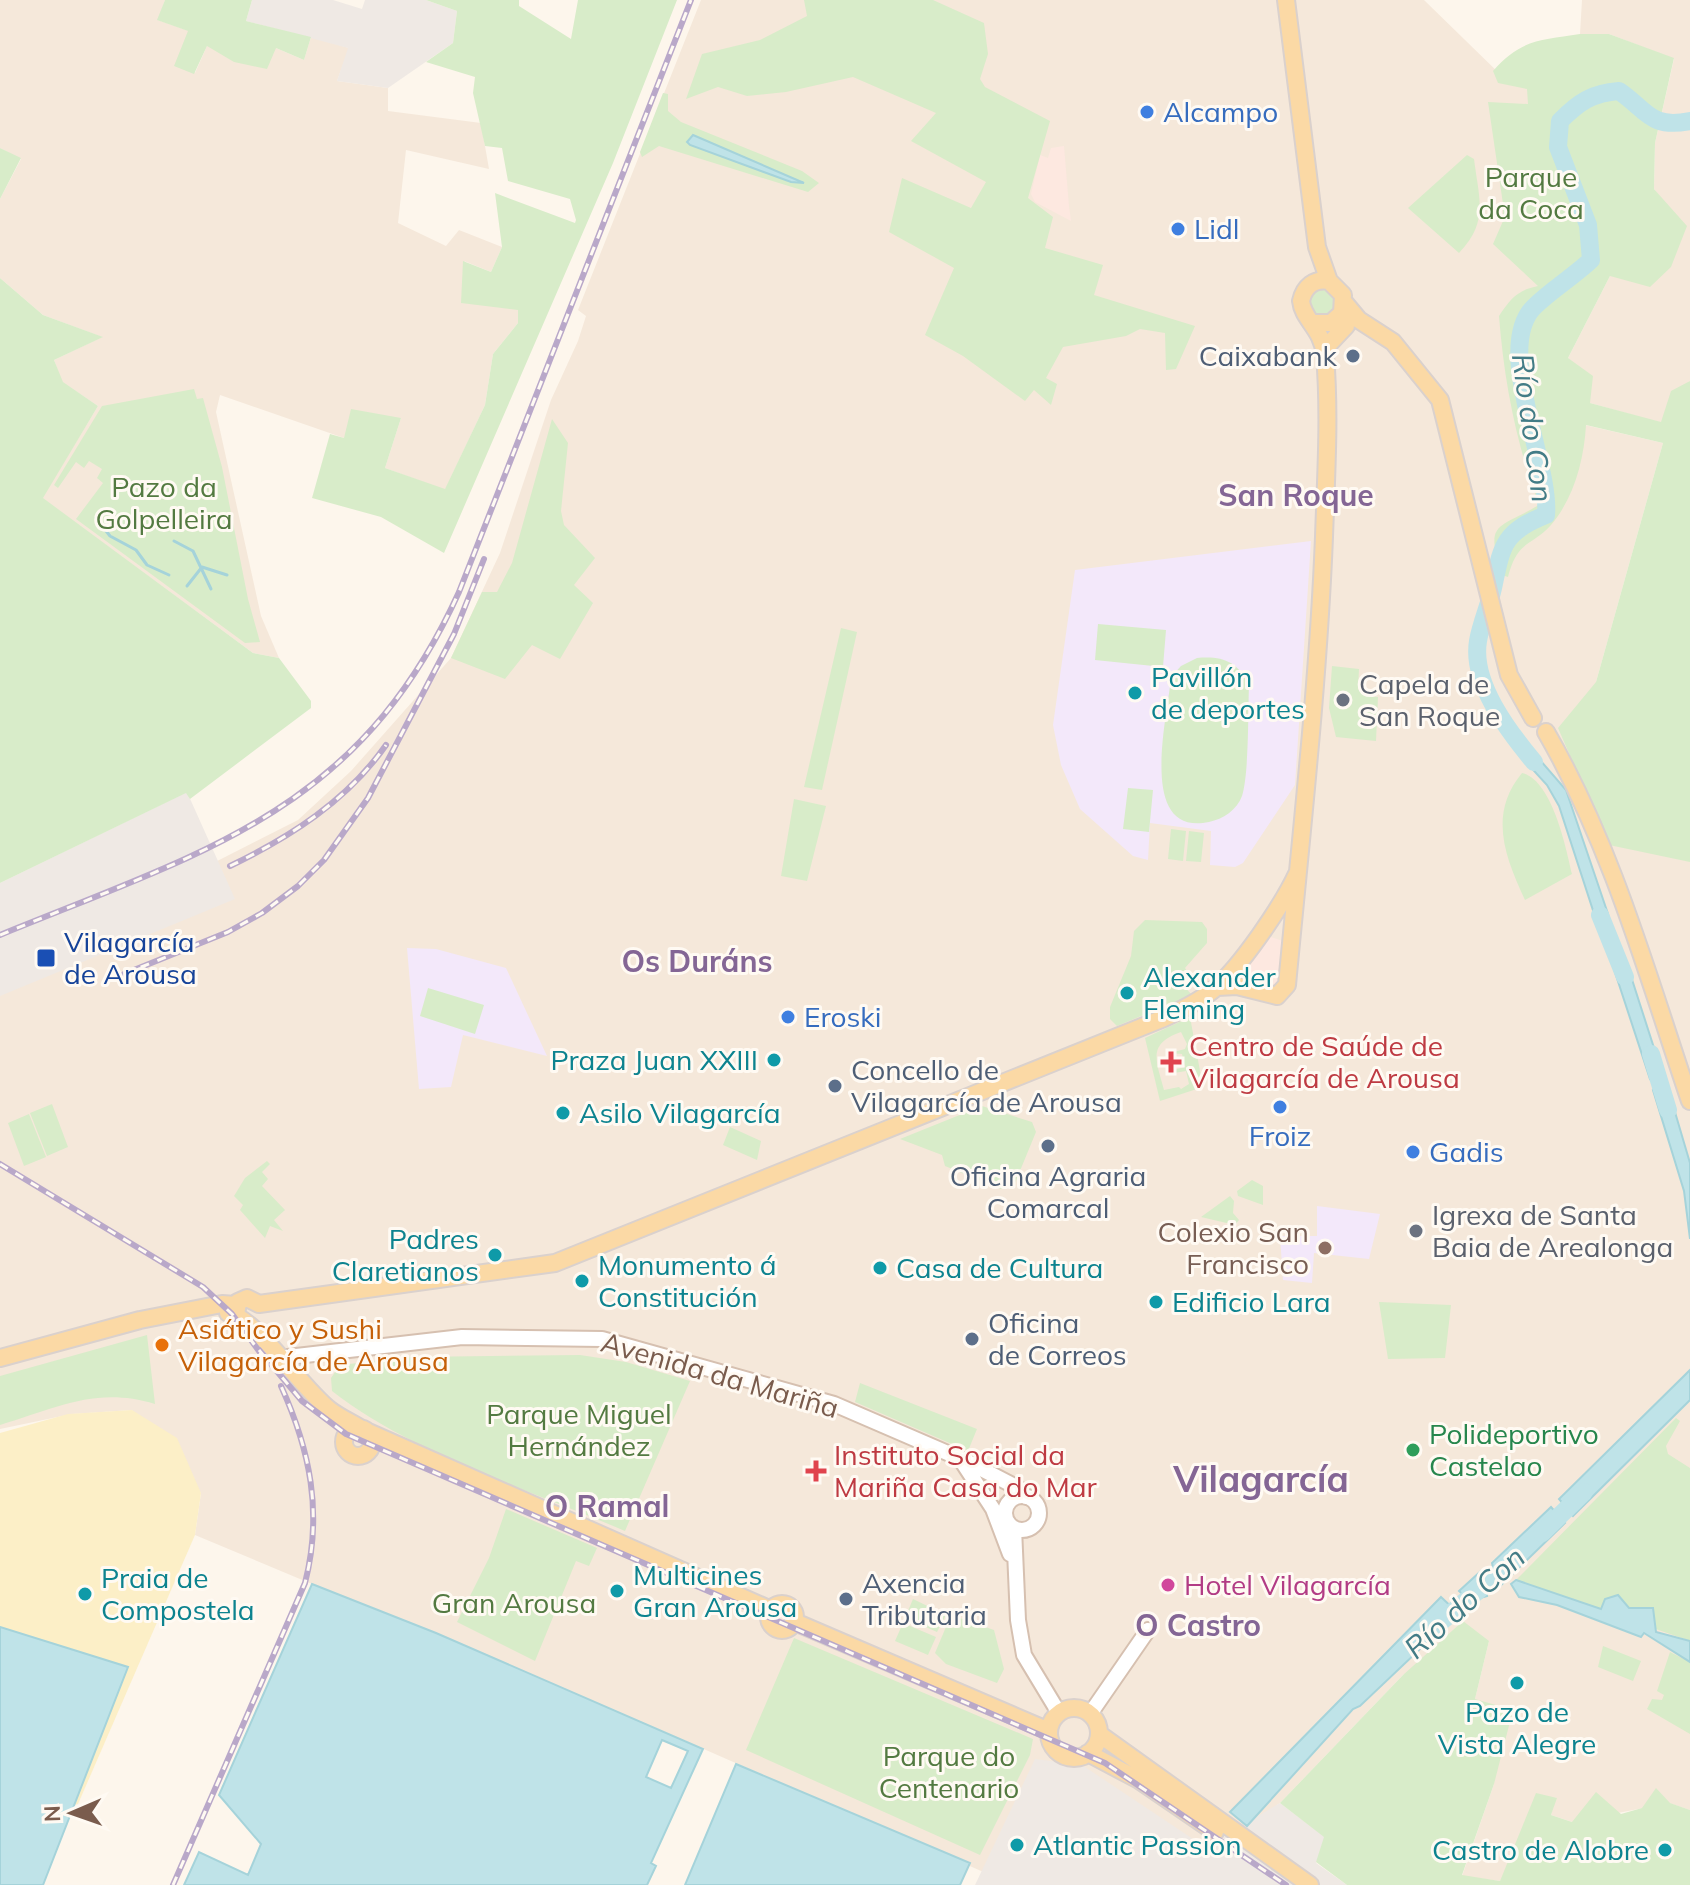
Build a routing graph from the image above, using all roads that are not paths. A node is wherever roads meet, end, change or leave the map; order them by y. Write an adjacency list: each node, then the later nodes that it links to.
1 (1286, 0): 2 (main road)
2 (1321, 282): 3 (main road); 4 (main road)
3 (1344, 302): 4 (main road); 5 (main road)
4 (1332, 323): 5 (main road); 6 (main road); 6 (main road)
5 (1374, 331): 9 (main road)
6 (1327, 349): 7 (main road)
7 (1297, 874): 8 (main road); 8 (main road)
8 (1217, 987): 10 (main road)
9 (1690, 1101)
10 (248, 1312): 11 (main road); 12 (main road)
11 (0, 1358)
12 (279, 1358): 13 (main road); 18 (street, Avenida da Mariña)
13 (329, 1410): 14 (main road); 15 (main road)
14 (364, 1430): 15 (main road); 16 (main road); 17 (main road)
15 (344, 1442): 17 (main road)
16 (392, 1443): 17 (main road); 24 (main road)
17 (370, 1450)
18 (971, 1467): 19 (street, Avenida da Mariña); 20 (street)
19 (1026, 1497): 20 (street); 20 (street)
20 (1009, 1529): 22 (street)
21 (1148, 1630): 23 (street)
22 (1059, 1713): 23 (main road); 24 (main road)
23 (1090, 1714): 25 (main road)
24 (1049, 1731): 26 (main road)
25 (1099, 1734): 26 (main road); 28 (main road)
26 (1088, 1753): 27 (main road)
27 (1292, 1885)
28 (1310, 1885)

